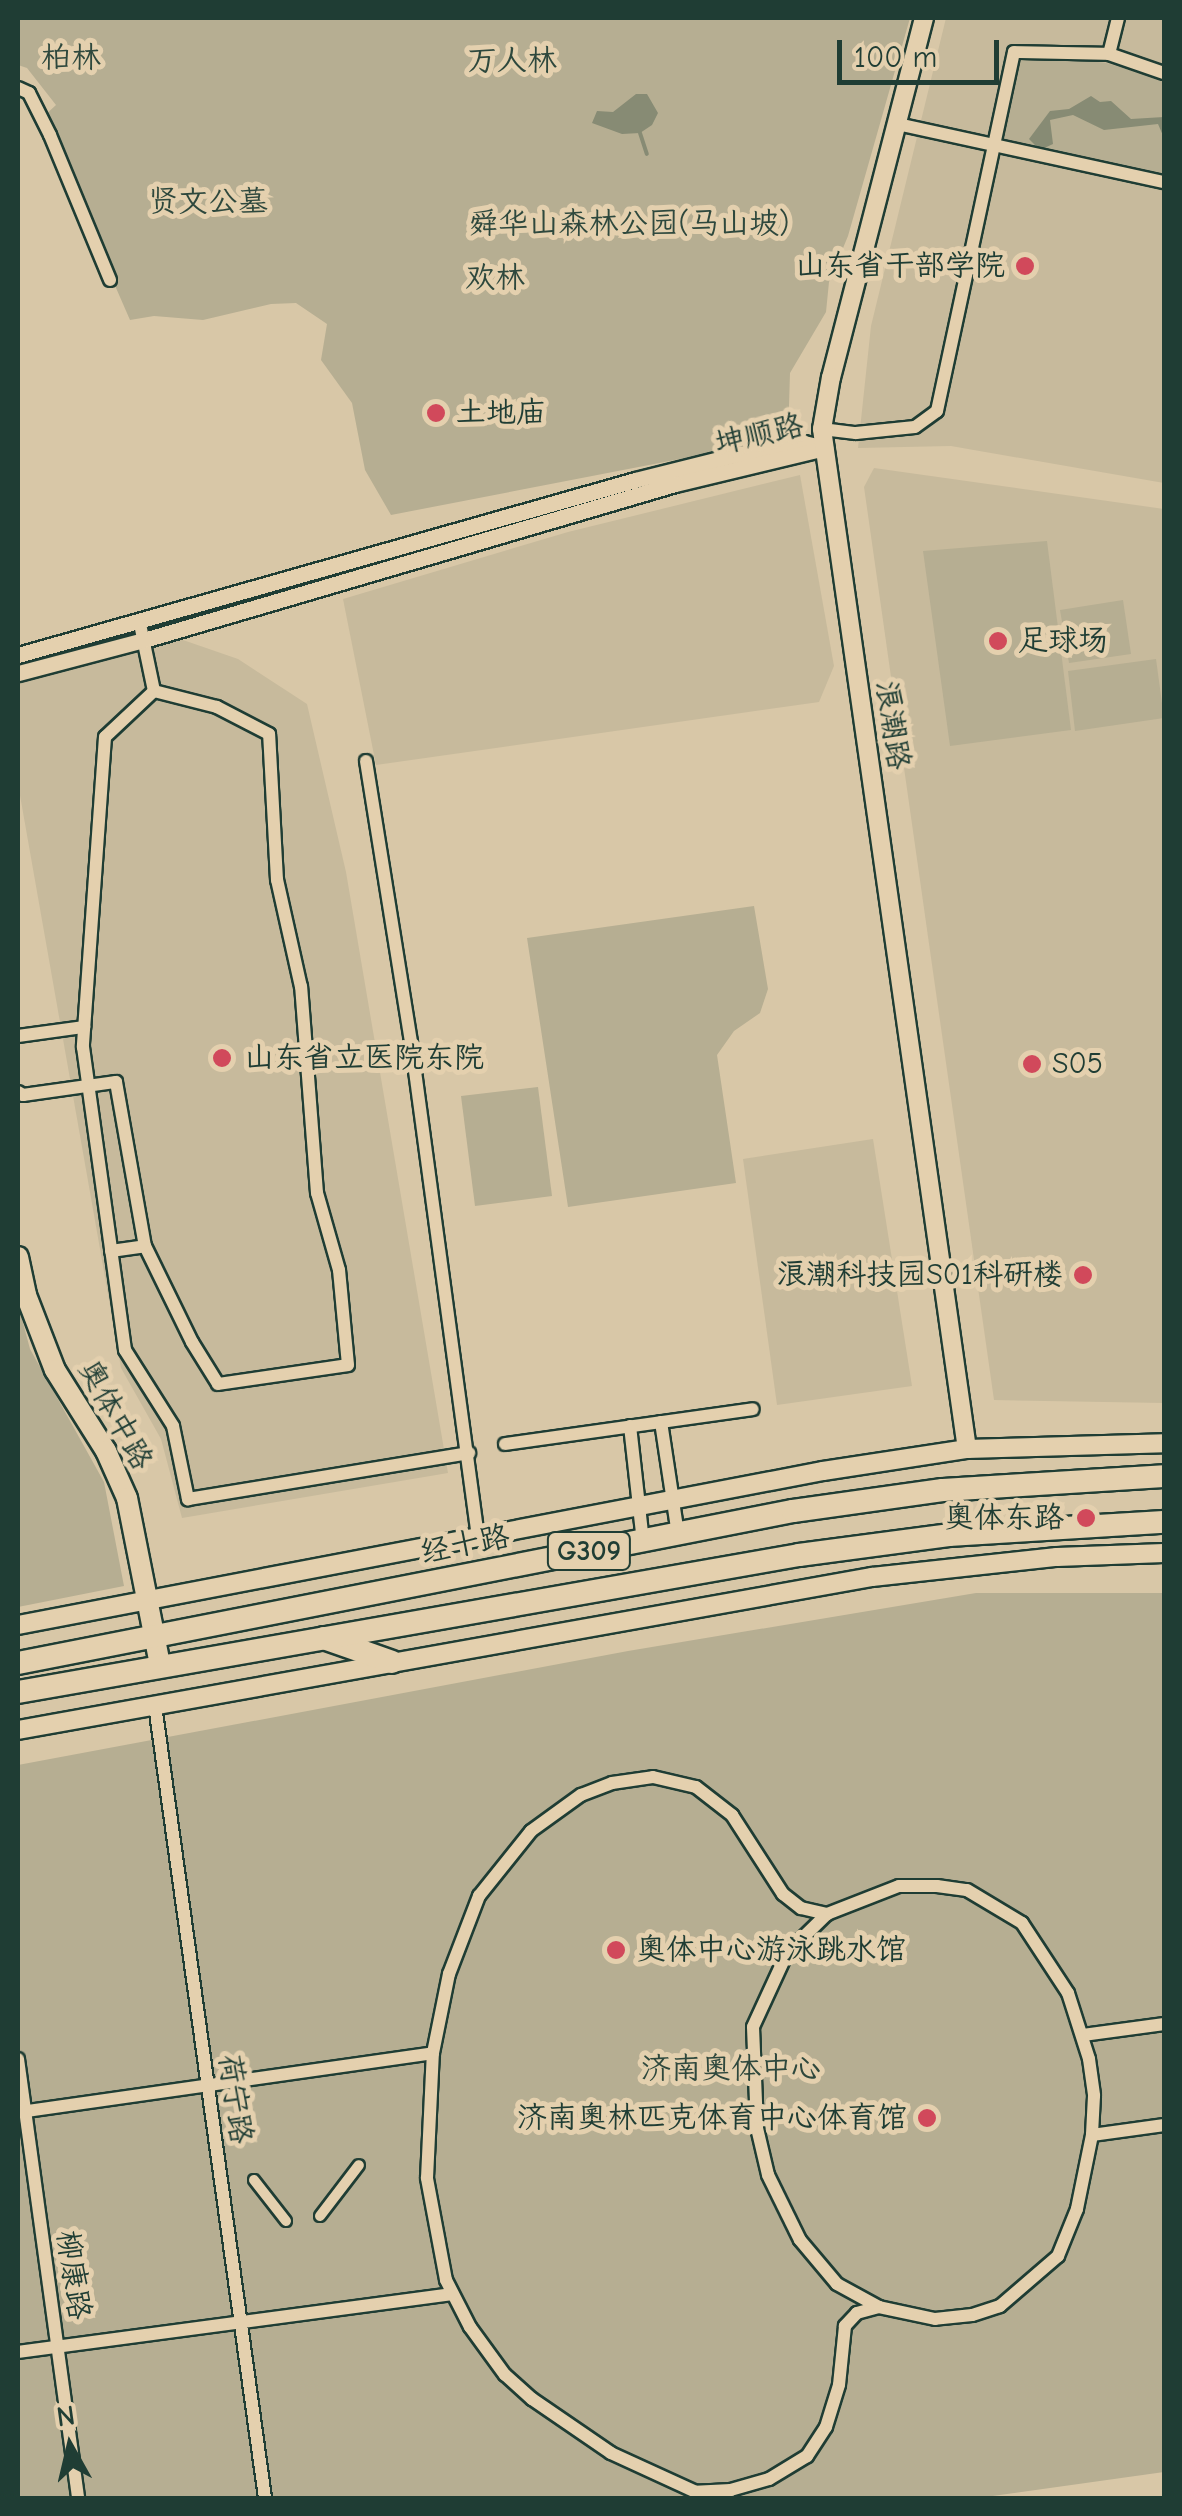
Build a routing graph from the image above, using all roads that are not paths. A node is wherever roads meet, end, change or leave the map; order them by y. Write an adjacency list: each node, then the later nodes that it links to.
1 (924, 18): 6 (main road, 浪潮路)
2 (1118, 18): 3 (street)
3 (1109, 54): 4 (street); 7 (street)
4 (1164, 73)
5 (18, 88): 9 (street)
6 (897, 124): 7 (street); 10 (main road, 浪潮路)
7 (992, 145): 8 (street); 10 (street)
8 (1164, 182)
9 (110, 280)
10 (824, 439): 11 (street, 坤顺路); 28 (main road, 浪潮路)
11 (142, 632): 12 (street, 坤顺路); 13 (street, 坤顺路); 14 (street)
12 (18, 655)
13 (18, 673)
14 (154, 691): 16 (street); 20 (street)
15 (366, 762): 29 (street)
16 (84, 1026): 17 (street); 18 (street)
17 (18, 1036)
18 (88, 1086): 19 (street); 20 (street); 21 (street)
19 (18, 1092)
20 (145, 1246): 21 (street)
21 (111, 1252): 29 (street)
22 (18, 1257): 38 (main road, 奥体中路)
23 (753, 1409): 24 (street)
24 (660, 1422): 25 (street); 31 (street)
25 (630, 1426): 27 (street); 32 (street)
26 (1164, 1442): 28 (main road, 经十路)
27 (505, 1444)
28 (967, 1449): 31 (main road, 经十路)
29 (470, 1454): 35 (street)
30 (1164, 1476): 34 (highway, 经十路 / G309)
31 (672, 1500): 32 (main road, 经十路); 34 (street)
32 (638, 1506): 35 (main road, 经十路); 36 (street)
33 (1164, 1522): 41 (highway, G309)
34 (678, 1534): 36 (highway, 经十路 / G309)
35 (478, 1537): 38 (main road, 经十路)
36 (643, 1541): 40 (highway, 经十路 / G309)
37 (1164, 1554): 42 (main road)
38 (146, 1601): 39 (main road, 经十路); 40 (main road, 奥体中路)
39 (18, 1625)
40 (156, 1635): 43 (highway, 经十路 / G309); 44 (main road, 奥体中路)
41 (321, 1637): 42 (highway); 44 (highway, G309)
42 (392, 1662): 46 (main road)
43 (18, 1663)
44 (160, 1665): 45 (highway, G309)
45 (18, 1692)
46 (155, 1705): 47 (main road); 53 (street, 荷宁路)
47 (18, 1730)
48 (827, 1914): 50 (street); 51 (street); 62 (street)
49 (1164, 2024): 50 (street)
50 (1083, 2034): 56 (street)
51 (433, 2053): 53 (street); 61 (street)
52 (18, 2060): 54 (street, 柳康路)
53 (208, 2085): 54 (street); 63 (street, 荷宁路)
54 (21, 2112): 64 (street, 柳康路)
55 (1164, 2125): 56 (street)
56 (1092, 2135): 62 (street)
57 (359, 2166): 59 (street)
58 (254, 2180): 60 (street)
59 (322, 2213)
60 (284, 2219)
61 (452, 2294): 62 (street); 63 (street)
62 (879, 2307)
63 (240, 2322): 64 (street); 67 (street, 荷宁路)
64 (57, 2346): 65 (street); 66 (street, 柳康路)
65 (18, 2352)
66 (78, 2498)
67 (265, 2498)

